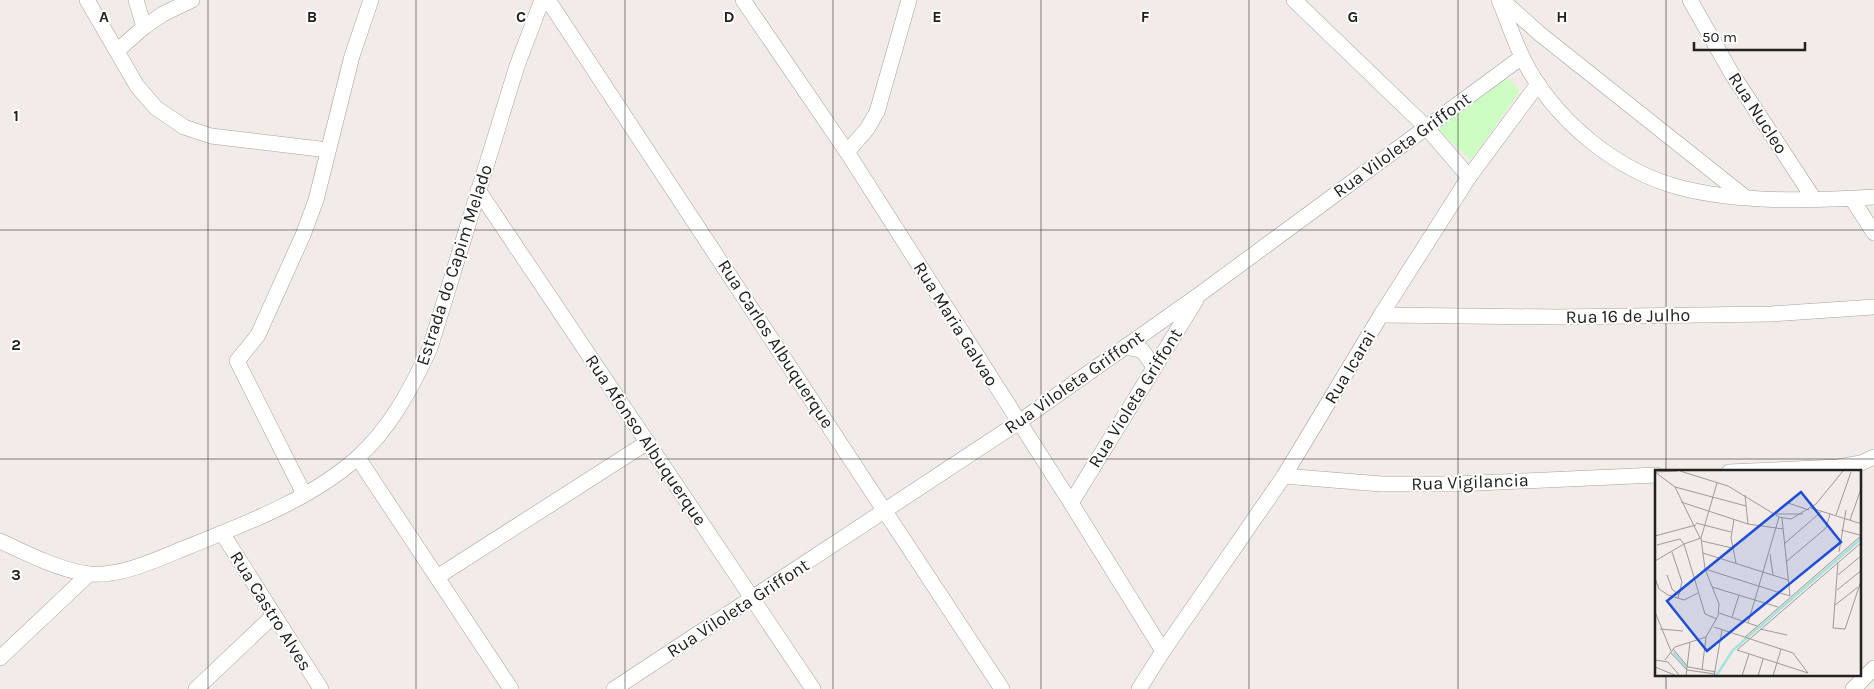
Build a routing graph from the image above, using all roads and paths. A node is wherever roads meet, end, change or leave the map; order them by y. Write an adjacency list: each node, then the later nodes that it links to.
1 (87, 0): 13 (street)
2 (136, 0): 12 (street)
3 (192, 0): 12 (street)
4 (371, 0): 17 (street)
5 (542, 0): 20 (street, Estrada do Capim Melado)
6 (548, 0): 40 (street, Rua Carlos Albuquerque)
7 (743, 0): 18 (street, Rua Maria Galvao)
8 (909, 0): 18 (street)
9 (1294, 0): 16 (street)
10 (1501, 0): 14 (street); 22 (street)
11 (1690, 0): 23 (street, Rua Nucleo)
12 (144, 27): 13 (street)
13 (118, 50): 17 (street)
14 (1522, 57): 15 (street); 16 (street, Rua Viloleta Griffont)
15 (1538, 84): 19 (street, Rua Icarai); 22 (street)
16 (1426, 128): 19 (street); 26 (street, Rua Viloleta Griffont)
17 (328, 150): 38 (street)
18 (847, 152): 31 (street, Rua Maria Galvao)
19 (1469, 177): 28 (street, Rua Icarai)
20 (478, 190): 32 (street, Rua Afonso Albuquerque); 34 (street, Estrada do Capim Melado)
21 (1874, 197): 24 (street)
22 (1747, 199): 23 (street)
23 (1814, 199): 24 (street)
24 (1852, 199): 25 (street)
25 (1874, 233)
26 (1200, 294): 29 (street, Rua Viloleta Griffont); 30 (street, Rua Violeta Griffont)
27 (1874, 308): 28 (street, Rua 16 de Julho)
28 (1381, 315): 37 (street, Rua Icarai)
29 (1125, 347): 30 (street); 31 (street, Rua Viloleta Griffont)
30 (1154, 368): 39 (street, Rua Violeta Griffont)
31 (1019, 422): 39 (street, Rua Maria Galvao); 40 (street, Rua Viloleta Griffont)
32 (648, 442): 44 (street); 45 (street, Rua Afonso Albuquerque)
33 (1874, 457): 35 (street)
34 (358, 458): 38 (street, Estrada do Capim Melado); 44 (street)
35 (1773, 470)
36 (1655, 475): 37 (street, Rua Vigilancia)
37 (1284, 476): 47 (street, Rua Icarai)
38 (304, 494): 41 (street, Estrada do Capim Melado)
39 (1071, 503): 47 (street, Rua Maria Galvao)
40 (885, 510): 45 (street, Rua Viloleta Griffont); 55 (street, Rua Carlos Albuquerque)
41 (222, 533): 43 (street, Estrada do Capim Melado); 46 (street, Rua Castro Alves)
42 (0, 542): 43 (street, Estrada do Capim Melado)
43 (89, 574): 48 (street)
44 (437, 576): 52 (street)
45 (752, 599): 53 (street, Rua Viloleta Griffont); 54 (street, Rua Afonso Albuquerque)
46 (274, 615): 50 (street); 51 (street, Rua Castro Alves)
47 (1163, 651): 56 (street, Rua Icarai)
48 (0, 658)
49 (1874, 668): 57 (street)
50 (196, 689)
51 (321, 689)
52 (511, 689)
53 (614, 689)
54 (813, 689)
55 (1002, 689)
56 (1139, 689)
57 (1854, 689)

